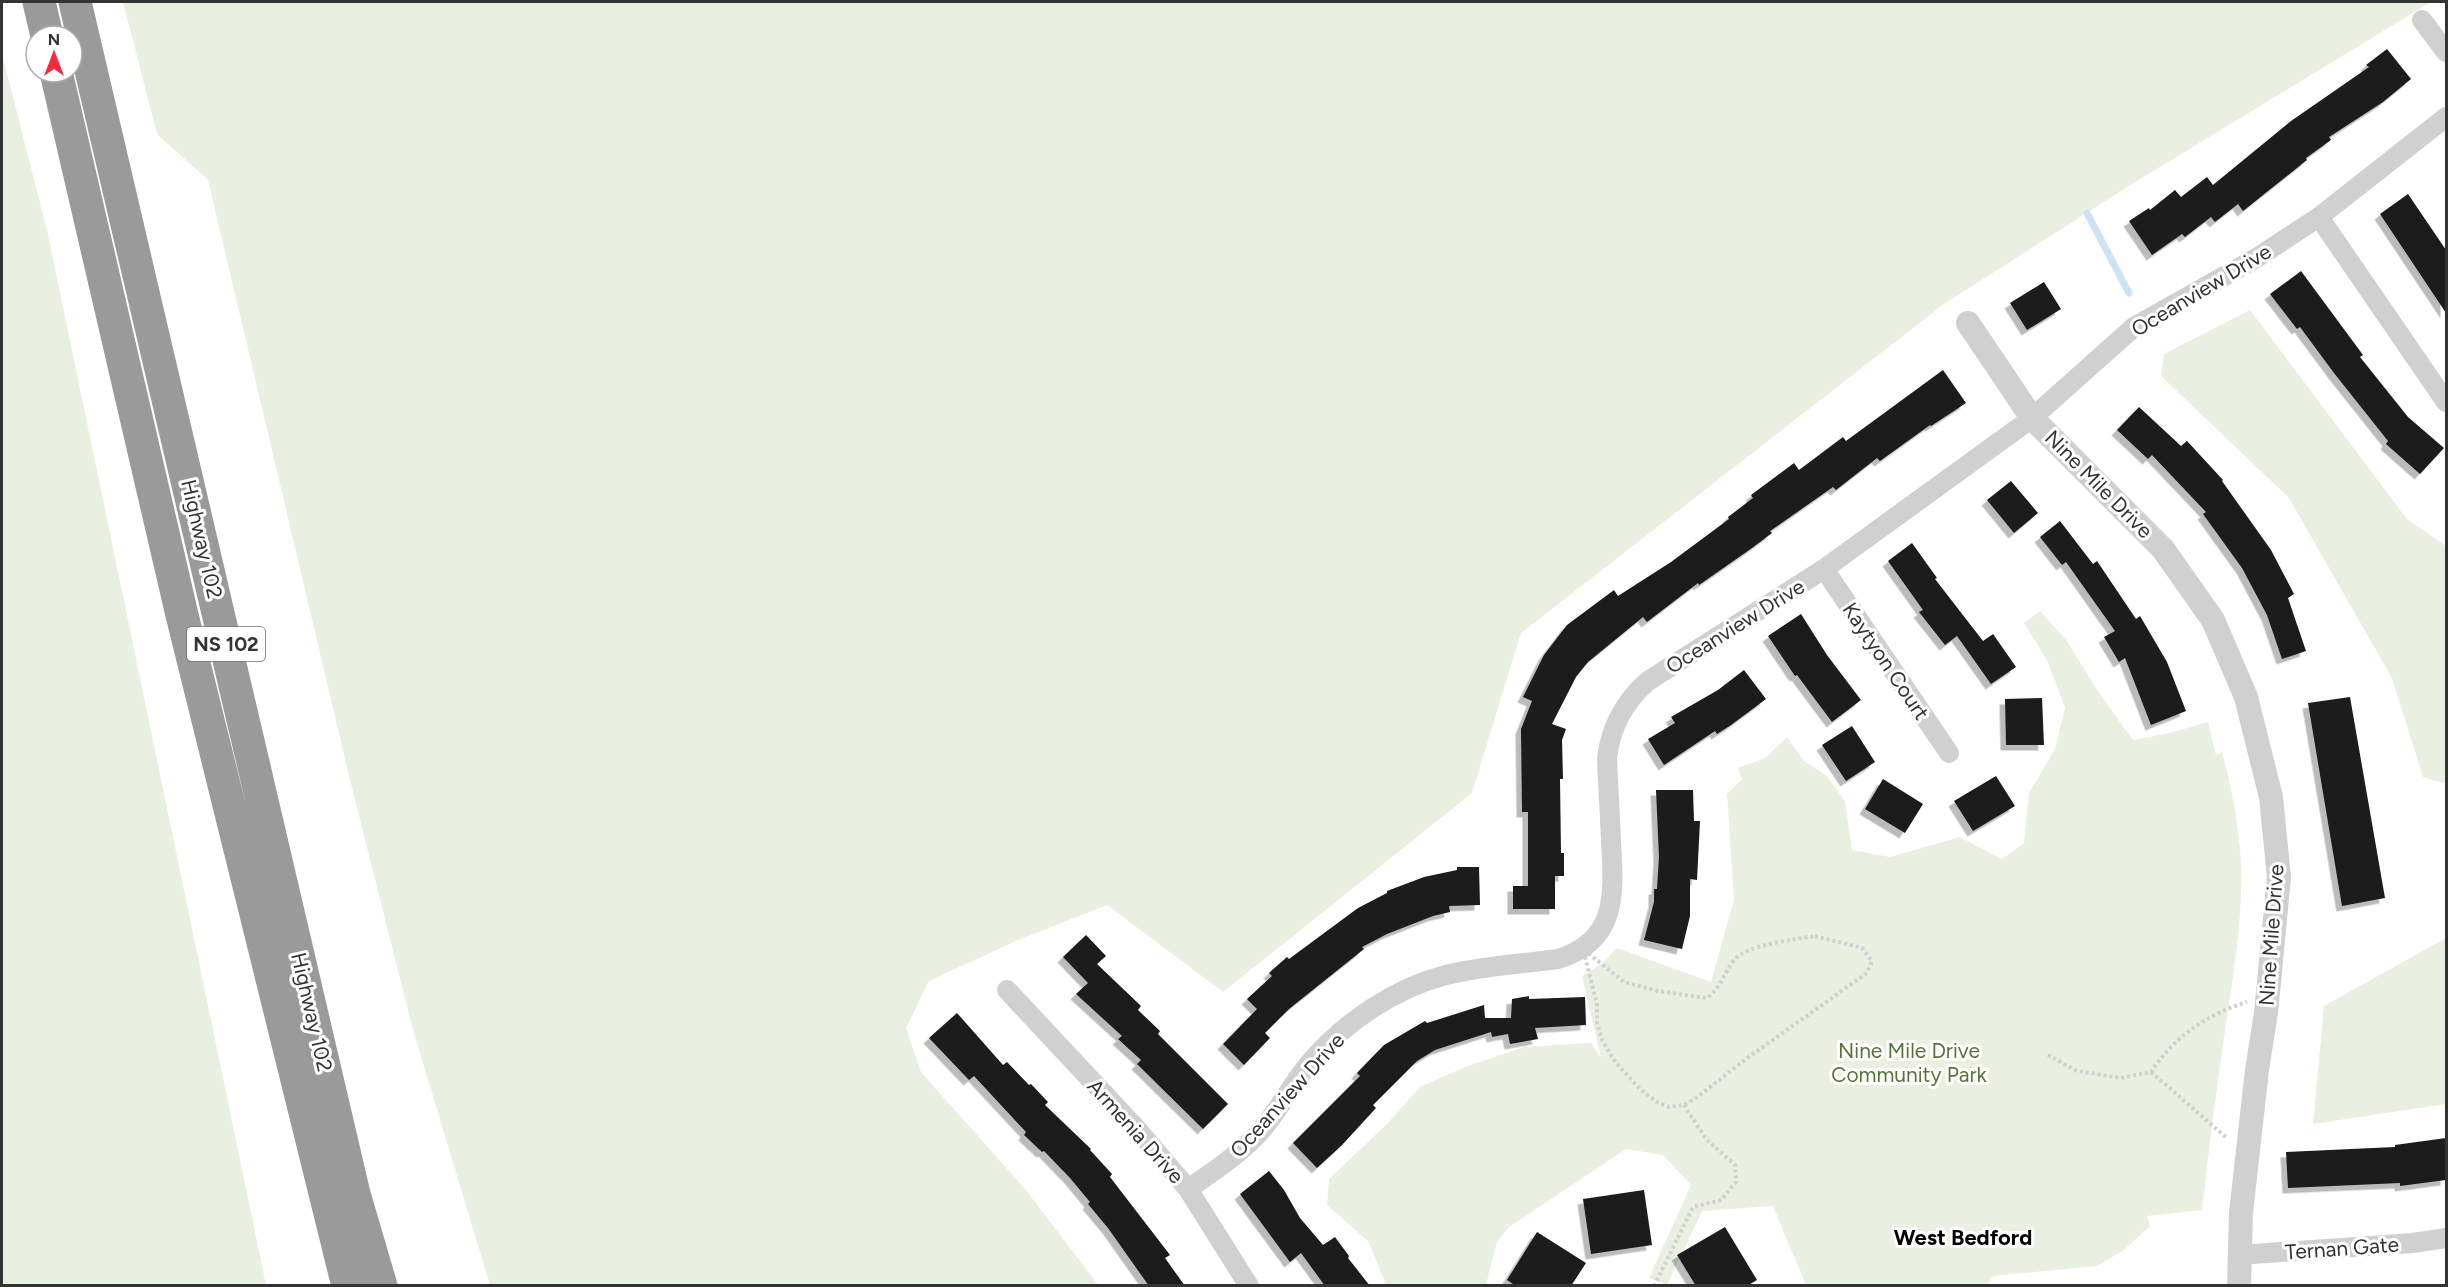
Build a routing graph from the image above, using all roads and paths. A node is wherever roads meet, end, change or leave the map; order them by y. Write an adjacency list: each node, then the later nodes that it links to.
1 (39, 2): 4 (highway)
2 (75, 2): 22 (highway, Highway 102 / NS 102)
3 (2422, 20): 5 (street)
4 (44, 24)
5 (2446, 52)
6 (59, 84): 25 (highway, Highway 102 / NS 102)
7 (2446, 117): 8 (street, Oceanview Drive)
8 (2319, 217): 10 (street); 11 (street, Oceanview Drive)
9 (1968, 323): 11 (street, Nine Mile Drive)
10 (2446, 402)
11 (2032, 418): 12 (street, Oceanview Drive); 16 (street, Nine Mile Drive)
12 (1824, 569): 13 (street, Kaytyon Court); 14 (street, Oceanview Drive)
13 (1949, 753)
14 (1583, 950): 19 (path); 19 (path); 21 (street, Oceanview Drive)
15 (1007, 990): 21 (street, Armenia Drive)
16 (2268, 996): 18 (path); 20 (street, Nine Mile Drive)
17 (2048, 1055): 18 (path)
18 (2151, 1072): 20 (path)
19 (1684, 1105): 29 (path)
20 (2247, 1156): 24 (street, Nine Mile Drive)
21 (1188, 1189): 28 (street, Armenia Drive)
22 (354, 1194): 26 (highway, Highway 102 / NS 102); 27 (highway)
23 (2446, 1238): 24 (street, Ternan Gate)
24 (2238, 1255): 30 (street, Nine Mile Drive)
25 (348, 1286)
26 (381, 1286)
27 (396, 1286)
28 (1249, 1286)
29 (1653, 1286)
30 (2239, 1286)

